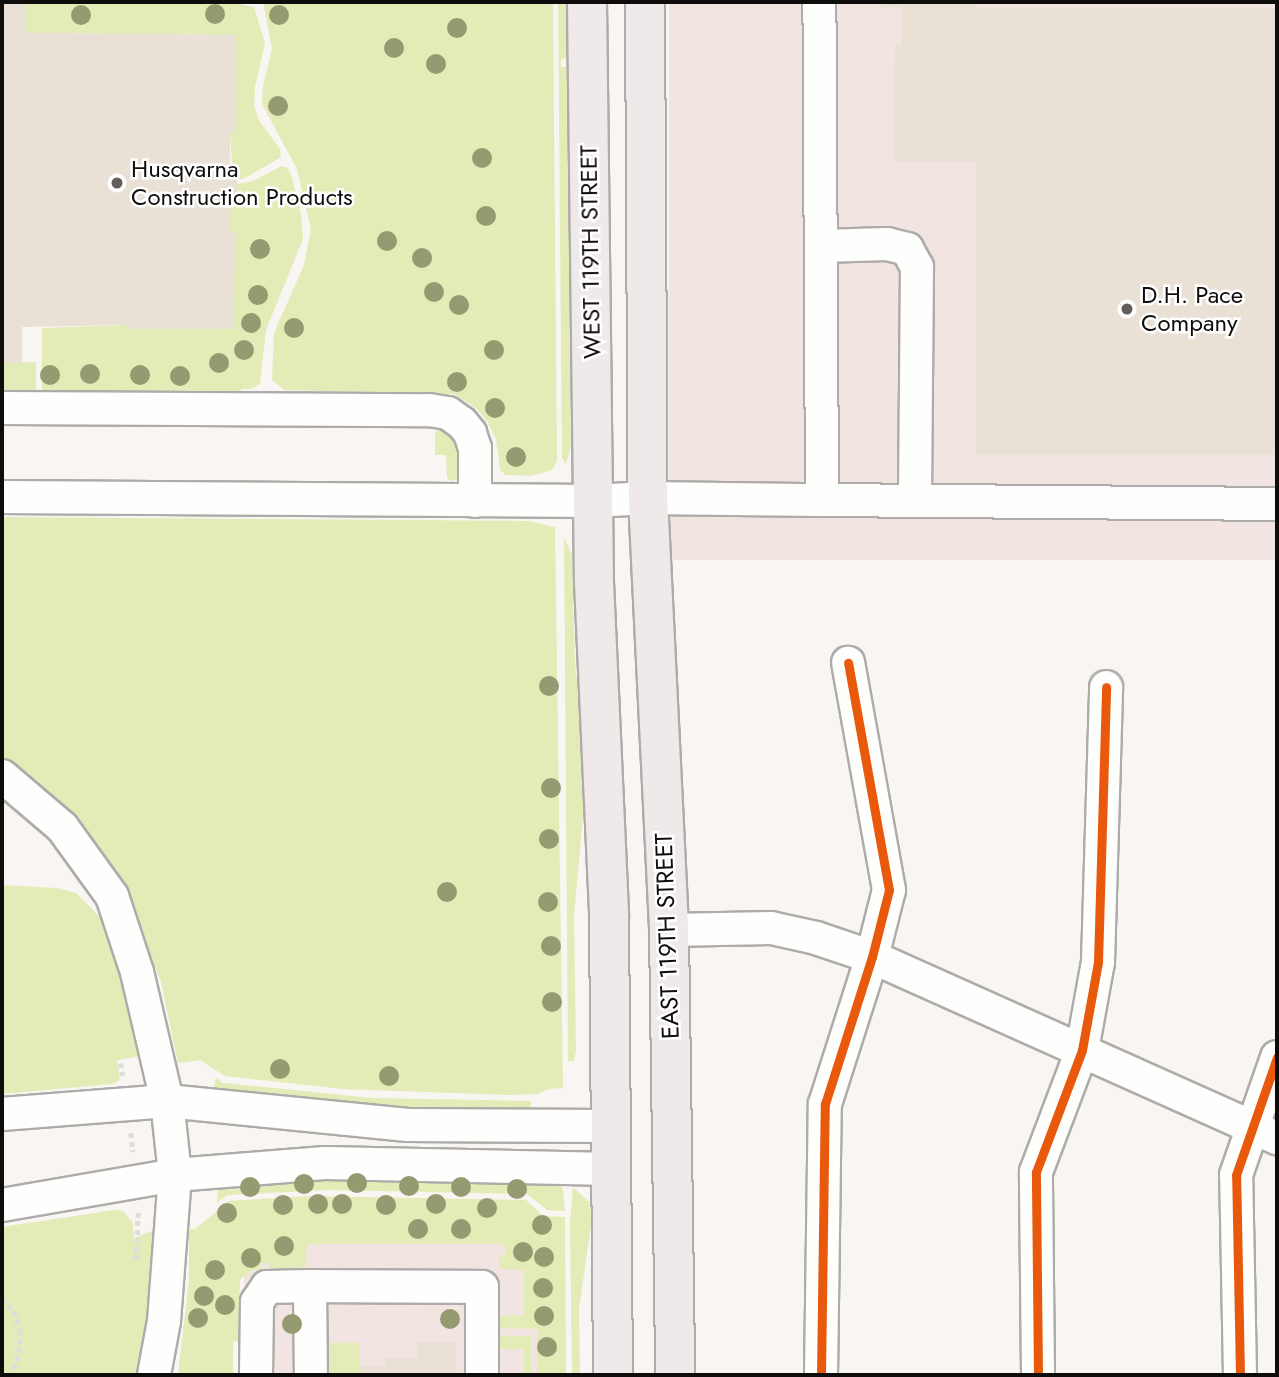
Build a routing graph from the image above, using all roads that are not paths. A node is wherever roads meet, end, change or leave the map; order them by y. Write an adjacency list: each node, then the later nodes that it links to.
1 (587, 2): 11 (main road, WEST 119TH STREET)
2 (645, 2): 7 (main road)
3 (819, 2): 4 (street)
4 (821, 246): 8 (street); 9 (street)
5 (2, 408): 10 (street)
6 (2, 497): 10 (street)
7 (648, 498): 8 (street); 11 (street); 16 (main road, EAST 119TH STREET)
8 (822, 500): 9 (street)
9 (915, 500): 12 (street)
10 (474, 501): 11 (street)
11 (593, 501): 22 (main road)
12 (1277, 504)
13 (848, 663): 17 (street)
14 (1106, 687): 18 (street)
15 (2, 776): 20 (street)
16 (669, 930): 17 (street); 33 (main road, EAST 119TH STREET)
17 (872, 957): 18 (street); 34 (street)
18 (1082, 1049): 23 (street); 35 (street)
19 (1277, 1057): 23 (street)
20 (167, 1101): 21 (street); 22 (street); 25 (street)
21 (2, 1114)
22 (611, 1126): 24 (main road)
23 (1264, 1132): 36 (street)
24 (612, 1169): 25 (street); 32 (main road)
25 (175, 1175): 26 (street); 28 (street)
26 (2, 1205)
27 (310, 1286): 29 (street); 30 (street); 31 (street)
28 (154, 1375)
29 (256, 1375)
30 (311, 1375)
31 (482, 1375)
32 (613, 1375)
33 (675, 1375)
34 (821, 1375)
35 (1038, 1375)
36 (1240, 1375)

